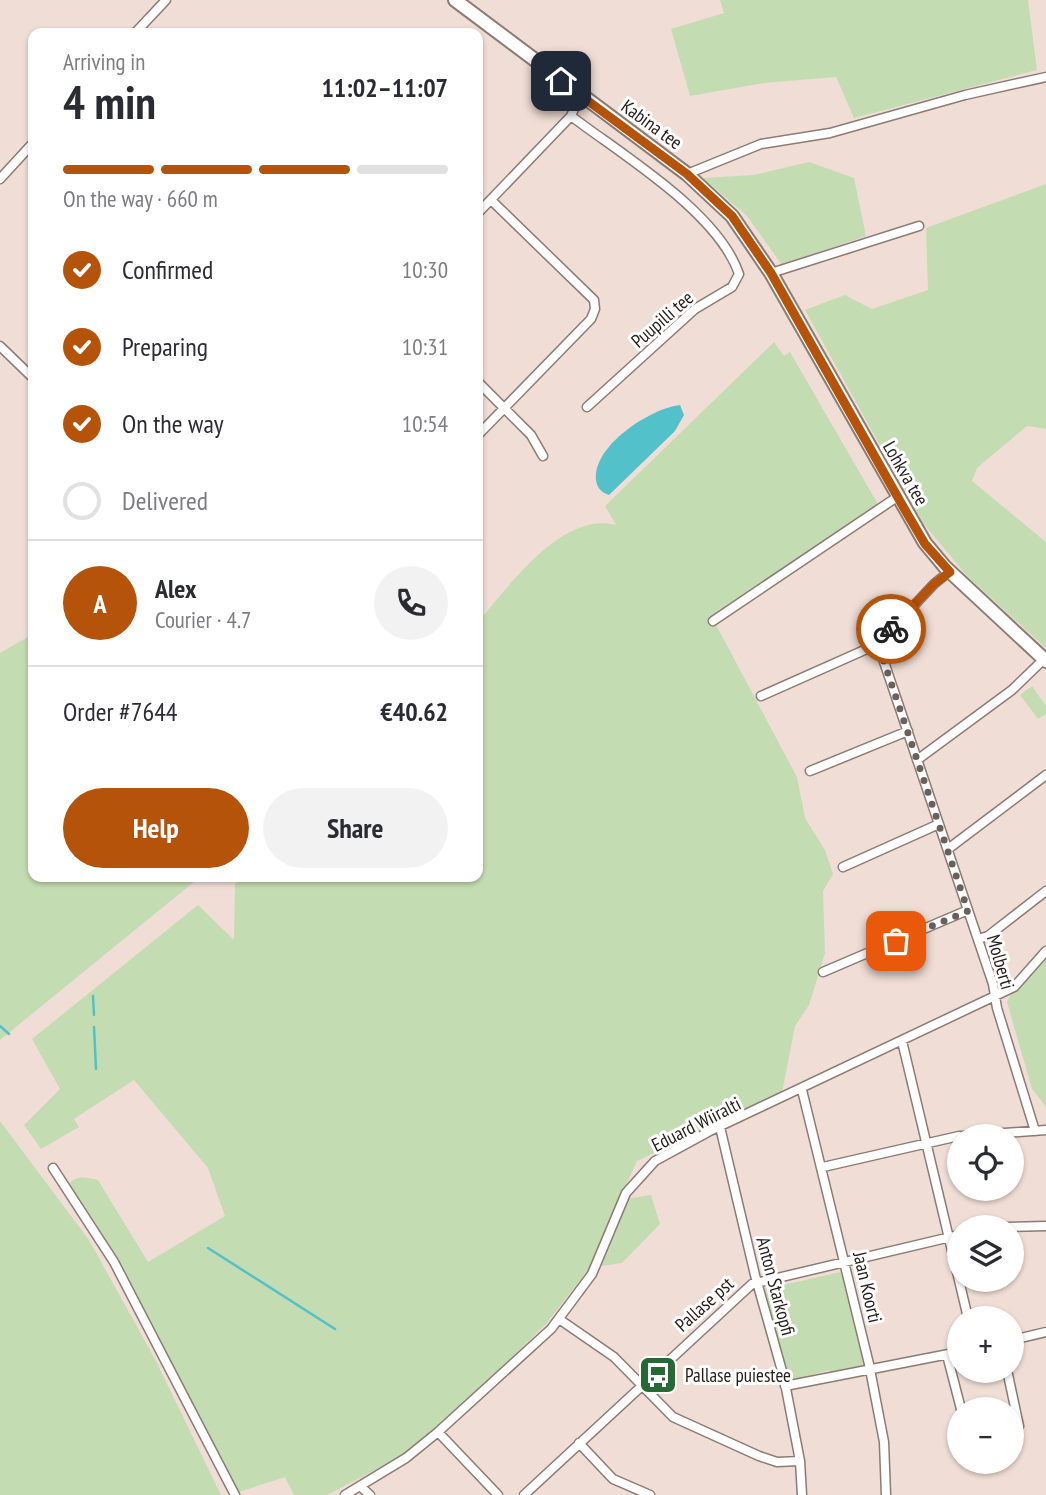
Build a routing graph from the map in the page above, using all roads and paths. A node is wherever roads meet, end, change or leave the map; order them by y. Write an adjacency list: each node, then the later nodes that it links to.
1 (166, 0): 3 (street)
2 (456, 0): 5 (street, Kabina tee)
3 (140, 28)
4 (1046, 77): 8 (street)
5 (580, 95): 6 (street); 8 (street, Kabina tee)
6 (571, 116): 10 (street); 17 (street, Puupilli tee)
7 (28, 148): 9 (street)
8 (687, 174): 13 (street, Kabina tee)
9 (0, 179)
10 (491, 200): 11 (street); 18 (street)
11 (483, 208)
12 (919, 226): 13 (street)
13 (771, 273): 21 (street, Lohkva tee)
14 (0, 346): 15 (street)
15 (28, 373)
16 (483, 387): 18 (street)
17 (587, 407)
18 (505, 409): 19 (street); 20 (street)
19 (483, 430)
20 (543, 456)
21 (897, 497): 22 (street, Lohkva tee); 23 (street)
22 (950, 572): 24 (street); 25 (street, Lohkva tee)
23 (713, 621)
24 (878, 644): 26 (street); 27 (street, Molberti)
25 (1045, 660): 28 (street)
26 (761, 696)
27 (908, 731): 28 (street, Molberti); 29 (street)
28 (918, 760): 31 (street, Molberti)
29 (810, 771)
30 (1046, 775): 32 (street)
31 (939, 824): 32 (street, Molberti); 33 (street)
32 (948, 849): 35 (street, Molberti)
33 (843, 867)
34 (1046, 891): 36 (street)
35 (968, 911): 36 (street, Molberti); 38 (street)
36 (978, 939): 39 (street, Molberti)
37 (1046, 951): 39 (street, Eduard Wiiralti)
38 (823, 972)
39 (995, 996): 40 (street, Eduard Wiiralti); 43 (street, Molberti)
40 (902, 1041): 41 (street, Eduard Wiiralti); 47 (street)
41 (803, 1090): 42 (street, Eduard Wiiralti); 48 (street, Jaan Koorti)
42 (720, 1127): 55 (street, Anton Starkopfi); 56 (street, Eduard Wiiralti)
43 (1035, 1130): 44 (street); 45 (street)
44 (1046, 1130)
45 (1024, 1131)
46 (947, 1139): 47 (street)
47 (927, 1144): 48 (street); 52 (street)
48 (823, 1167): 54 (street, Jaan Koorti)
49 (53, 1168): 67 (street)
50 (1046, 1226): 51 (street)
51 (1024, 1227)
52 (947, 1233)
53 (947, 1237): 54 (street, Pallase pst)
54 (846, 1261): 55 (street, Pallase pst); 60 (street, Jaan Koorti)
55 (758, 1282): 61 (street, Pallase pst); 62 (street, Anton Starkopfi)
56 (559, 1319): 61 (street); 63 (street, Eduard Wiiralti)
57 (1046, 1332): 58 (street)
58 (1024, 1337)
59 (947, 1355): 60 (street)
60 (870, 1371): 62 (street); 74 (street, Jaan Koorti)
61 (640, 1386): 64 (street, Pallase pst); 65 (street)
62 (785, 1386): 65 (street, Anton Starkopfi)
63 (438, 1432): 66 (street, Eduard Wiiralti); 70 (street)
64 (579, 1443): 71 (street, Pallase pst); 72 (street)
65 (800, 1461): 73 (street, Anton Starkopfi)
66 (360, 1486): 68 (street, Eduard Wiiralti); 69 (street)
67 (235, 1495)
68 (345, 1495)
69 (370, 1495)
70 (498, 1495)
71 (524, 1495)
72 (650, 1495)
73 (802, 1495)
74 (886, 1495)

